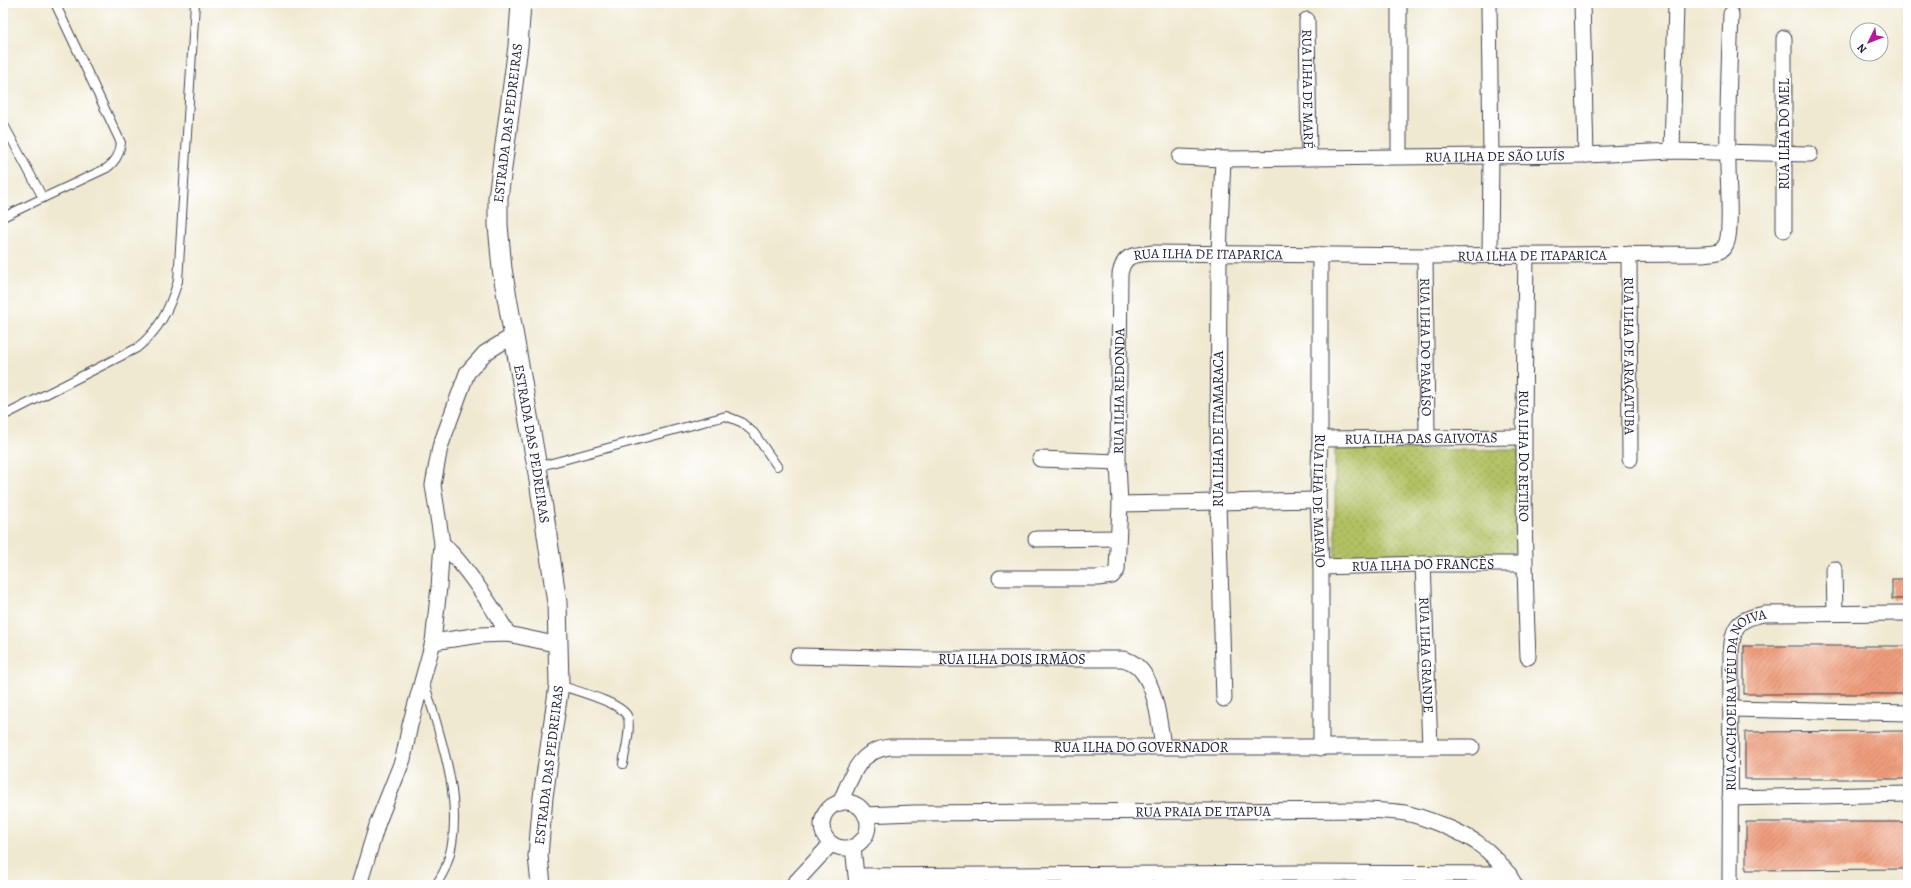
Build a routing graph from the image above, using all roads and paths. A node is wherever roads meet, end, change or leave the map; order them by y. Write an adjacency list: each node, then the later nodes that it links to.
1 (55, 3): 22 (lane)
2 (195, 3): 33 (lane)
3 (521, 3): 32 (street, ESTRADA DAS PEDREIRAS)
4 (1399, 3): 17 (street)
5 (1582, 3): 16 (street)
6 (1676, 4): 12 (street)
7 (1490, 5): 18 (street)
8 (1731, 14): 13 (street, RUA ILHA DE ITAPARICA)
9 (1307, 20): 20 (street, RUA ILHA DE MARÉ)
10 (1784, 38): 14 (street, RUA ILHA DO MEL)
11 (3, 123): 22 (lane)
12 (1672, 151): 13 (street, RUA ILHA DE SÃO LUÍS); 16 (street, RUA ILHA DE SÃO LUÍS)
13 (1727, 153): 14 (street, RUA ILHA DE SÃO LUÍS); 26 (street, RUA ILHA DE ITAPARICA)
14 (1785, 154): 15 (street, RUA ILHA DE SÃO LUÍS); 24 (street, RUA ILHA DO MEL)
15 (1810, 154)
16 (1586, 155): 18 (street, RUA ILHA DE SÃO LUÍS)
17 (1399, 156): 18 (street, RUA ILHA DE SÃO LUÍS); 20 (street, RUA ILHA DE SÃO LUÍS)
18 (1491, 156): 28 (street)
19 (1180, 157): 21 (street, RUA ILHA DE SÃO LUÍS)
20 (1309, 157): 21 (street, RUA ILHA DE SÃO LUÍS)
21 (1223, 159): 25 (street, RUA ILHA DE ITAMARACA)
22 (43, 198): 23 (lane)
23 (3, 217)
24 (1784, 230)
25 (1219, 253): 27 (street, RUA ILHA DE ITAPARICA); 31 (street, RUA ILHA DE ITAPARICA); 43 (street, RUA ILHA DE ITAMARACA)
26 (1628, 254): 29 (street, RUA ILHA DE ITAPARICA); 38 (street, RUA ILHA DE ARAÇATUBA)
27 (1320, 255): 30 (street, RUA ILHA DE ITAPARICA); 36 (street, RUA ILHA DE MARAJO)
28 (1490, 255): 29 (street, RUA ILHA DE ITAPARICA); 30 (street, RUA ILHA DE ITAPARICA)
29 (1526, 255): 34 (street, RUA ILHA DO RETIRO)
30 (1425, 256): 35 (street, RUA ILHA DO PARAÍSO)
31 (1120, 279): 39 (street, RUA ILHA REDONDA)
32 (514, 335): 41 (street, ESTRADA DAS PEDREIRAS); 47 (street)
33 (3, 416)
34 (1523, 437): 35 (street, RUA ILHA DAS GAIVOTAS); 49 (street, RUA ILHA DO RETIRO)
35 (1427, 438): 36 (street, RUA ILHA DAS GAIVOTAS)
36 (1320, 439): 42 (street, RUA ILHA DE MARAJO)
37 (1040, 459): 39 (street)
38 (1630, 459)
39 (1118, 462): 44 (street, RUA ILHA REDONDA)
40 (777, 466): 41 (lane)
41 (537, 467): 57 (street, ESTRADA DAS PEDREIRAS)
42 (1318, 500): 43 (street); 50 (street, RUA ILHA DE MARAJO)
43 (1218, 503): 44 (street); 62 (street, RUA ILHA DE ITAMARACA)
44 (1120, 504): 45 (street, RUA ILHA REDONDA)
45 (1118, 538): 46 (street); 52 (street, RUA ILHA REDONDA)
46 (1036, 539)
47 (442, 543): 55 (street); 56 (street)
48 (1423, 564): 49 (street, RUA ILHA DO FRANCÊS); 50 (street, RUA ILHA DO FRANCÊS); 66 (street, RUA ILHA GRANDE)
49 (1524, 564): 59 (street, RUA ILHA DO RETIRO)
50 (1321, 567): 68 (street, RUA ILHA DE MARAJO)
51 (1834, 569): 53 (street)
52 (1000, 578)
53 (1835, 613): 54 (street, RUA CACHOEIRA VÉU DA NOIVA); 63 (street, RUA CACHOEIRA VÉU DA NOIVA)
54 (1908, 613)
55 (508, 634): 56 (street); 57 (street)
56 (434, 642): 60 (street)
57 (559, 645): 61 (street, ESTRADA DAS PEDREIRAS)
58 (798, 656): 65 (street, RUA ILHA DOIS IRMÃOS)
59 (1528, 657)
60 (423, 679): 80 (street); 81 (lane)
61 (559, 685): 69 (lane); 82 (street, ESTRADA DAS PEDREIRAS)
62 (1224, 699)
63 (1731, 708): 64 (street); 71 (street, RUA CACHOEIRA VÉU DA NOIVA)
64 (1908, 713)
65 (1163, 747): 68 (street, RUA ILHA DO GOVERNADOR); 72 (street, RUA ILHA DO GOVERNADOR)
66 (1430, 747): 67 (street, RUA ILHA DO GOVERNADOR); 68 (street, RUA ILHA DO GOVERNADOR)
67 (1472, 747)
68 (1321, 748)
69 (623, 764)
70 (1908, 794): 71 (street)
71 (1730, 798): 84 (street, RUA CACHOEIRA VÉU DA NOIVA)
72 (840, 803): 73 (street); 74 (street)
73 (865, 815): 75 (street); 79 (street, RUA PRAIA DE ITAPUA)
74 (831, 844): 75 (street); 83 (street)
75 (853, 846): 78 (street)
76 (1231, 879): 77 (street); 78 (street)
77 (1299, 879): 79 (street)
78 (857, 880)
79 (1512, 880)
80 (359, 885)
81 (436, 885)
82 (541, 885)
83 (793, 885)
84 (1730, 885)

